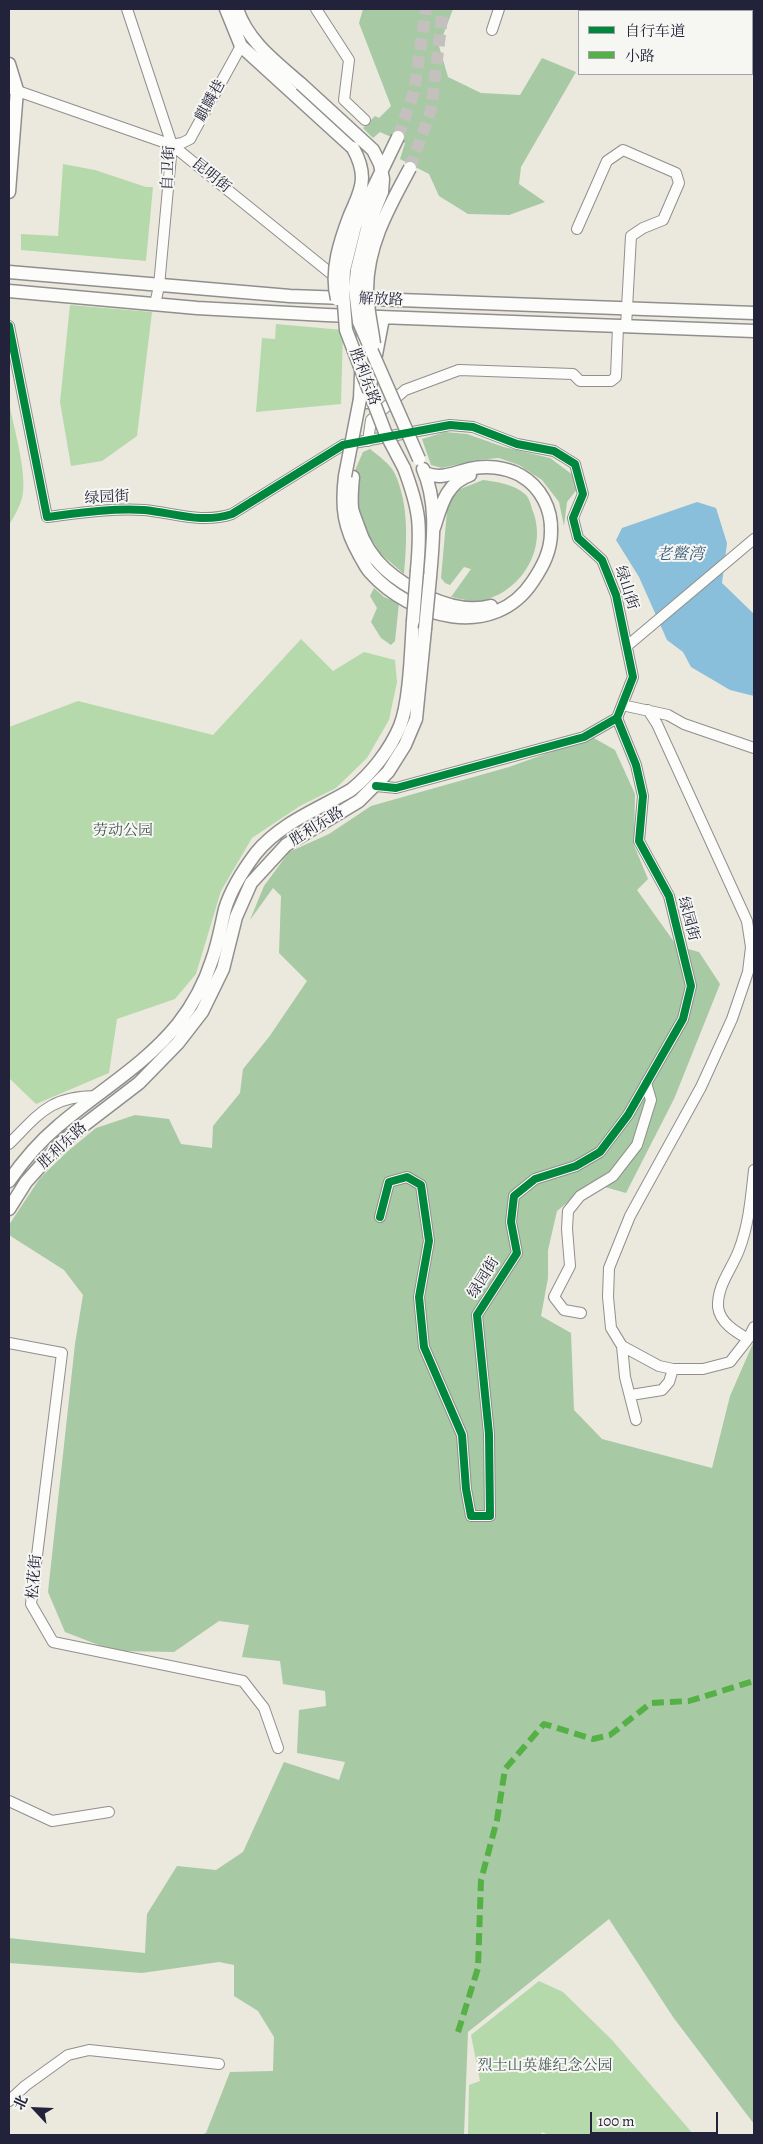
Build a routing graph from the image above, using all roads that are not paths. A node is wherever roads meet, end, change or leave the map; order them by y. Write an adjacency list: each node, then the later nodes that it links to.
1 (127, 9): 12 (street, 自卫街)
2 (226, 9): 7 (main road)
3 (237, 9): 30 (main road, bridge)
4 (316, 9): 10 (street)
5 (499, 9): 6 (street)
6 (492, 30)
7 (241, 46): 12 (street, 麒麟巷); 28 (main road, bridge)
8 (9, 64): 9 (main road)
9 (13, 89): 12 (street, 昆明街); 13 (main road)
10 (365, 120)
11 (398, 137): 28 (main road, 胜利东路, bridge)
12 (172, 145): 18 (street, 自卫街); 20 (street, 昆明街)
13 (10, 165): 15 (main road)
14 (410, 168): 30 (main road, bridge)
15 (9, 192)
16 (577, 229): 22 (street)
17 (9, 272): 18 (main road, 解放路)
18 (159, 286): 20 (main road, 解放路); 21 (street, 自卫街)
19 (9, 291): 21 (main road, 解放路)
20 (362, 299): 22 (main road, 解放路); 25 (street, 昆明街)
21 (156, 304): 24 (main road, 解放路)
22 (626, 308): 23 (main road, 解放路); 27 (street)
23 (754, 313): 29 (street)
24 (364, 316): 25 (main road, 解放路); 31 (main road)
25 (384, 318): 27 (main road, 解放路); 31 (main road)
26 (9, 326): 33 (street, 绿园街)
27 (622, 326): 29 (main road, 解放路); 32 (street)
28 (346, 330): 45 (main road, 胜利东路, bridge)
29 (753, 331)
30 (376, 356): 34 (main road, 胜利东路, bridge)
31 (363, 400): 35 (main road)
32 (368, 440): 33 (street, 绿山街); 38 (street, 绿山街)
33 (344, 444)
34 (425, 473): 35 (main road); 36 (main road, 胜利东路)
35 (349, 477): 36 (main road)
36 (434, 528): 43 (main road, 胜利东路, bridge)
37 (754, 540): 38 (street)
38 (627, 646): 39 (street, 绿山街)
39 (622, 705): 40 (street); 41 (street, 绿山街)
40 (648, 710): 42 (street); 55 (street)
41 (617, 718): 43 (street); 44 (street, 绿园街)
42 (754, 748)
43 (376, 786): 49 (main road, 胜利东路)
44 (646, 1082): 50 (street, 绿园街); 51 (street)
45 (96, 1096): 46 (street); 48 (main road, 胜利东路)
46 (9, 1144)
47 (754, 1170): 53 (street)
48 (9, 1181)
49 (9, 1209)
50 (380, 1217)
51 (582, 1313)
52 (754, 1326): 53 (street)
53 (748, 1340): 56 (street)
54 (9, 1343): 59 (street, 松花街)
55 (622, 1346): 56 (street); 57 (street)
56 (673, 1369): 57 (street)
57 (631, 1395): 58 (street)
58 (636, 1420)
59 (278, 1748)
60 (9, 1801): 61 (street)
61 (109, 1812)
62 (219, 2064): 63 (street)
63 (9, 2101)

